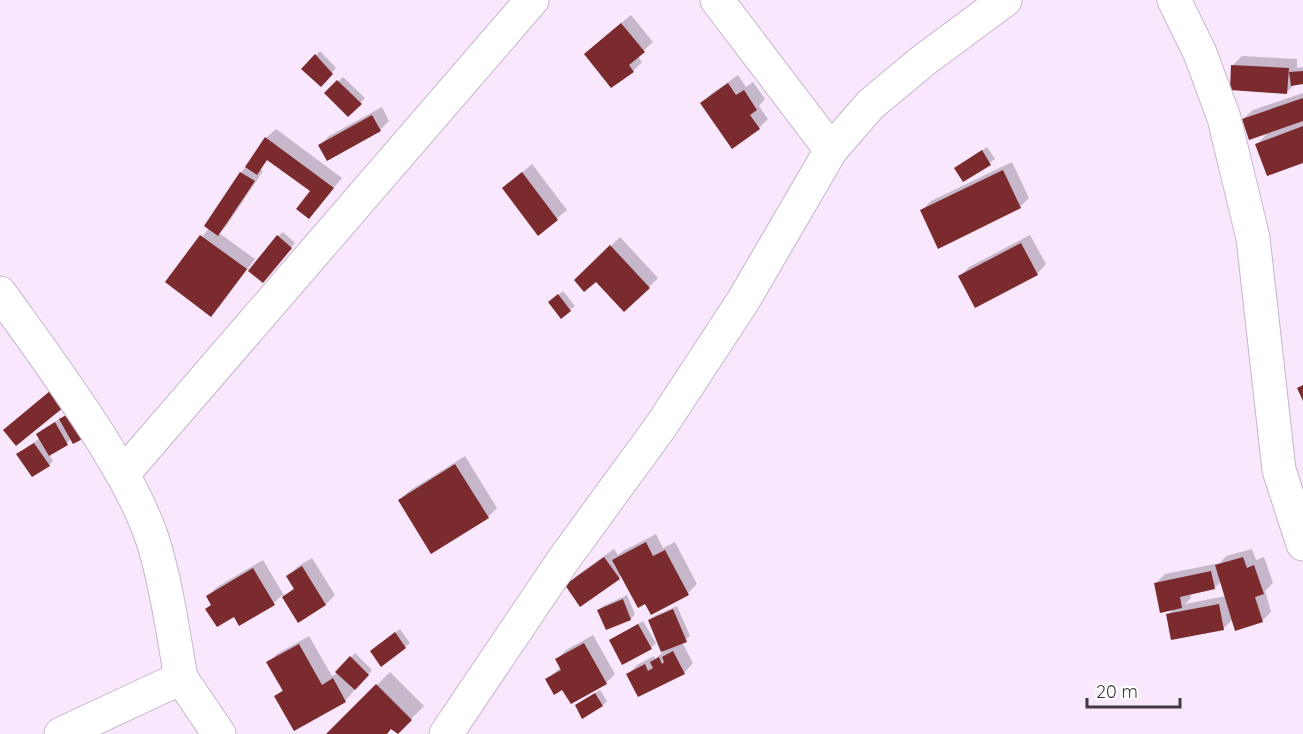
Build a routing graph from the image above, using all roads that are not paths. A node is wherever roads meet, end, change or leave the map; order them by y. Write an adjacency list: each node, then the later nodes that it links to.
1 (532, 0): 7 (street)
2 (717, 0): 5 (street)
3 (1005, 0): 5 (street)
4 (1174, 0): 8 (street)
5 (831, 150): 12 (street)
6 (0, 293): 7 (street)
7 (123, 474): 9 (street)
8 (1303, 544)
9 (181, 678): 10 (street); 11 (street)
10 (61, 734)
11 (219, 734)
12 (446, 734)

